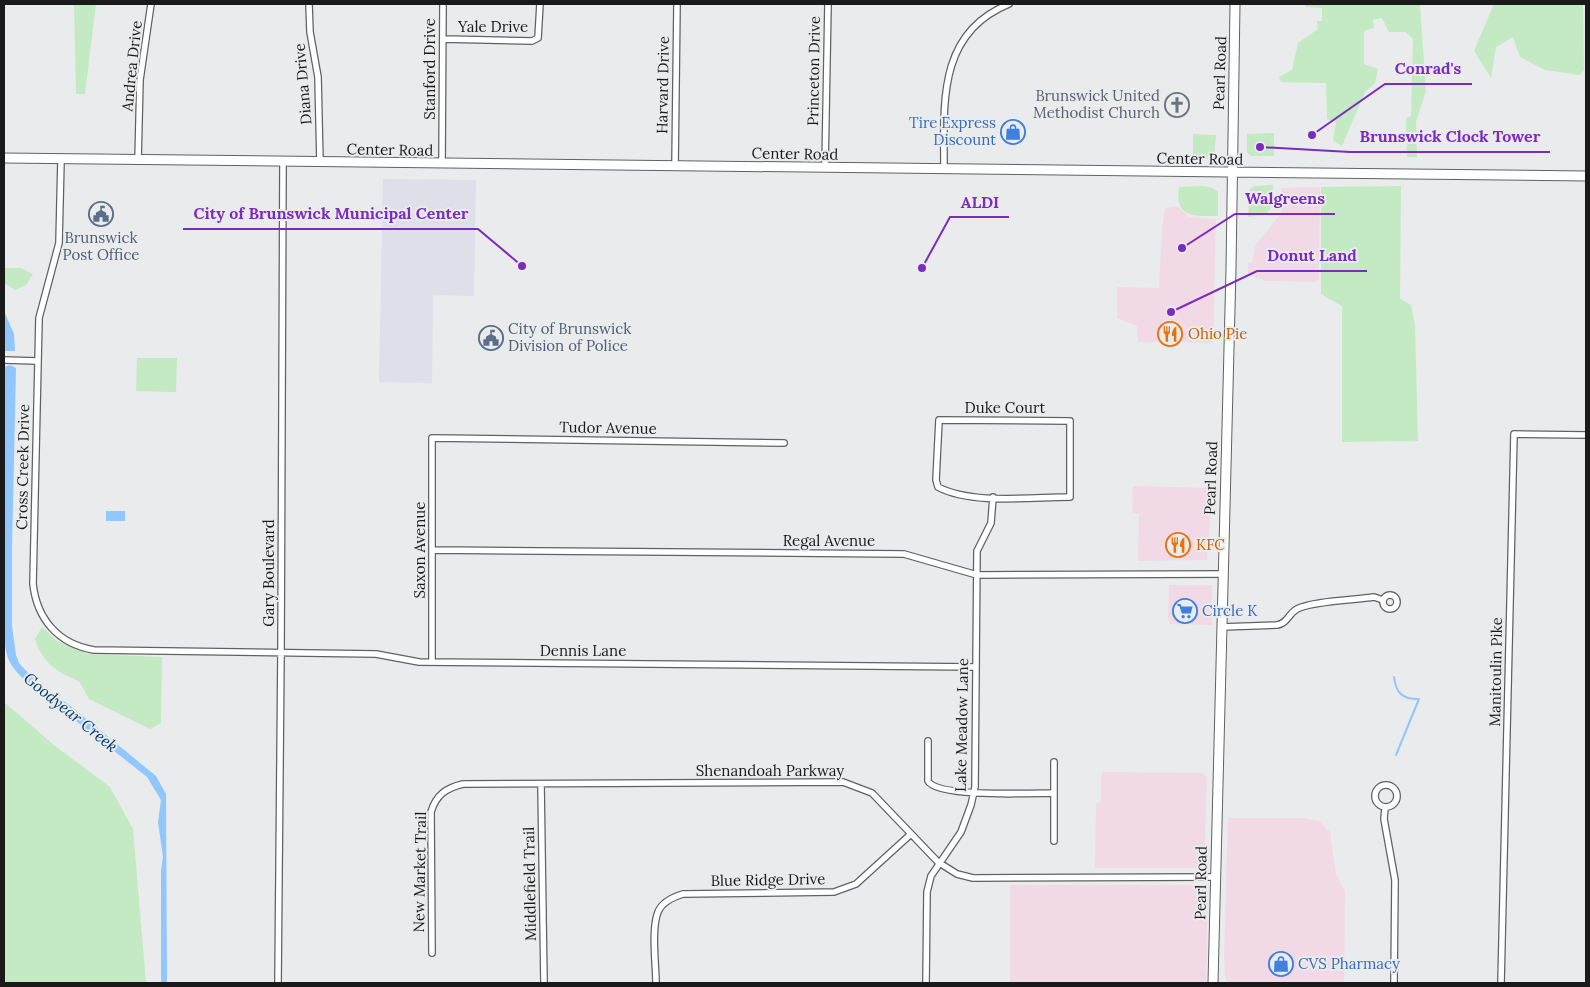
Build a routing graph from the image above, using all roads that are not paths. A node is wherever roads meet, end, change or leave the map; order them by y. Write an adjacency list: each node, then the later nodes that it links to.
1 (151, 4): 12 (street, Andrea Drive)
2 (309, 4): 14 (street, Diana Drive)
3 (443, 4): 9 (street, Stanford Drive)
4 (540, 4): 9 (street, Yale Drive)
5 (677, 4): 16 (street, Harvard Drive)
6 (828, 4): 17 (street, Princeton Drive)
7 (1009, 4): 18 (street)
8 (1235, 4): 19 (main road, Pearl Road)
9 (443, 39): 15 (street, Stanford Drive)
10 (4, 158): 11 (main road, Center Road)
11 (61, 160): 12 (main road, Center Road); 22 (street, Cross Creek Drive)
12 (138, 161): 13 (main road, Center Road)
13 (283, 162): 14 (main road, Center Road); 33 (street, Gary Boulevard)
14 (320, 163): 15 (main road, Center Road)
15 (442, 164): 16 (main road, Center Road)
16 (675, 166): 17 (main road, Center Road)
17 (825, 168): 18 (main road, Center Road)
18 (944, 169): 19 (main road, Center Road)
19 (1232, 173): 20 (main road, Center Road); 28 (main road, Pearl Road)
20 (1586, 176)
21 (4, 360): 22 (street)
22 (37, 361): 32 (street, Cross Creek Drive)
23 (1586, 435): 54 (street, Manitoulin Pike)
24 (432, 438): 25 (street, Tudor Avenue); 27 (street, Saxon Avenue)
25 (784, 443)
26 (992, 497): 26 (street, Duke Court); 29 (street, Lake Meadow Lane)
27 (432, 550): 29 (street, Regal Avenue); 34 (street, Saxon Avenue)
28 (1222, 574): 29 (street, Regal Avenue); 31 (main road, Pearl Road)
29 (977, 575): 35 (street, Lake Meadow Lane)
30 (1383, 600): 31 (street)
31 (1221, 627): 46 (main road, Pearl Road)
32 (190, 651): 33 (street, Dennis Lane)
33 (282, 652): 34 (street, Dennis Lane); 48 (street, Gary Boulevard)
34 (432, 662): 35 (street, Dennis Lane)
35 (976, 667): 40 (street, Lake Meadow Lane)
36 (928, 741): 40 (street)
37 (1054, 762): 41 (street)
38 (541, 785): 39 (street, Shenandoah Parkway); 43 (street, Shenandoah Parkway); 49 (street, Middlefield Trail)
39 (442, 793): 47 (street, New Market Trail)
40 (974, 793): 41 (street); 45 (street, Lake Meadow Lane)
41 (1054, 793): 44 (street)
42 (1385, 806): 53 (street)
43 (911, 834): 45 (street, Shenandoah Parkway); 50 (street, Blue Ridge Drive)
44 (1054, 841)
45 (938, 862): 46 (street, Shenandoah Parkway); 51 (street, Lake Meadow Lane)
46 (1215, 877): 52 (main road, Pearl Road)
47 (432, 953)
48 (278, 983)
49 (544, 983)
50 (656, 983)
51 (926, 983)
52 (1213, 983)
53 (1394, 983)
54 (1501, 983)

